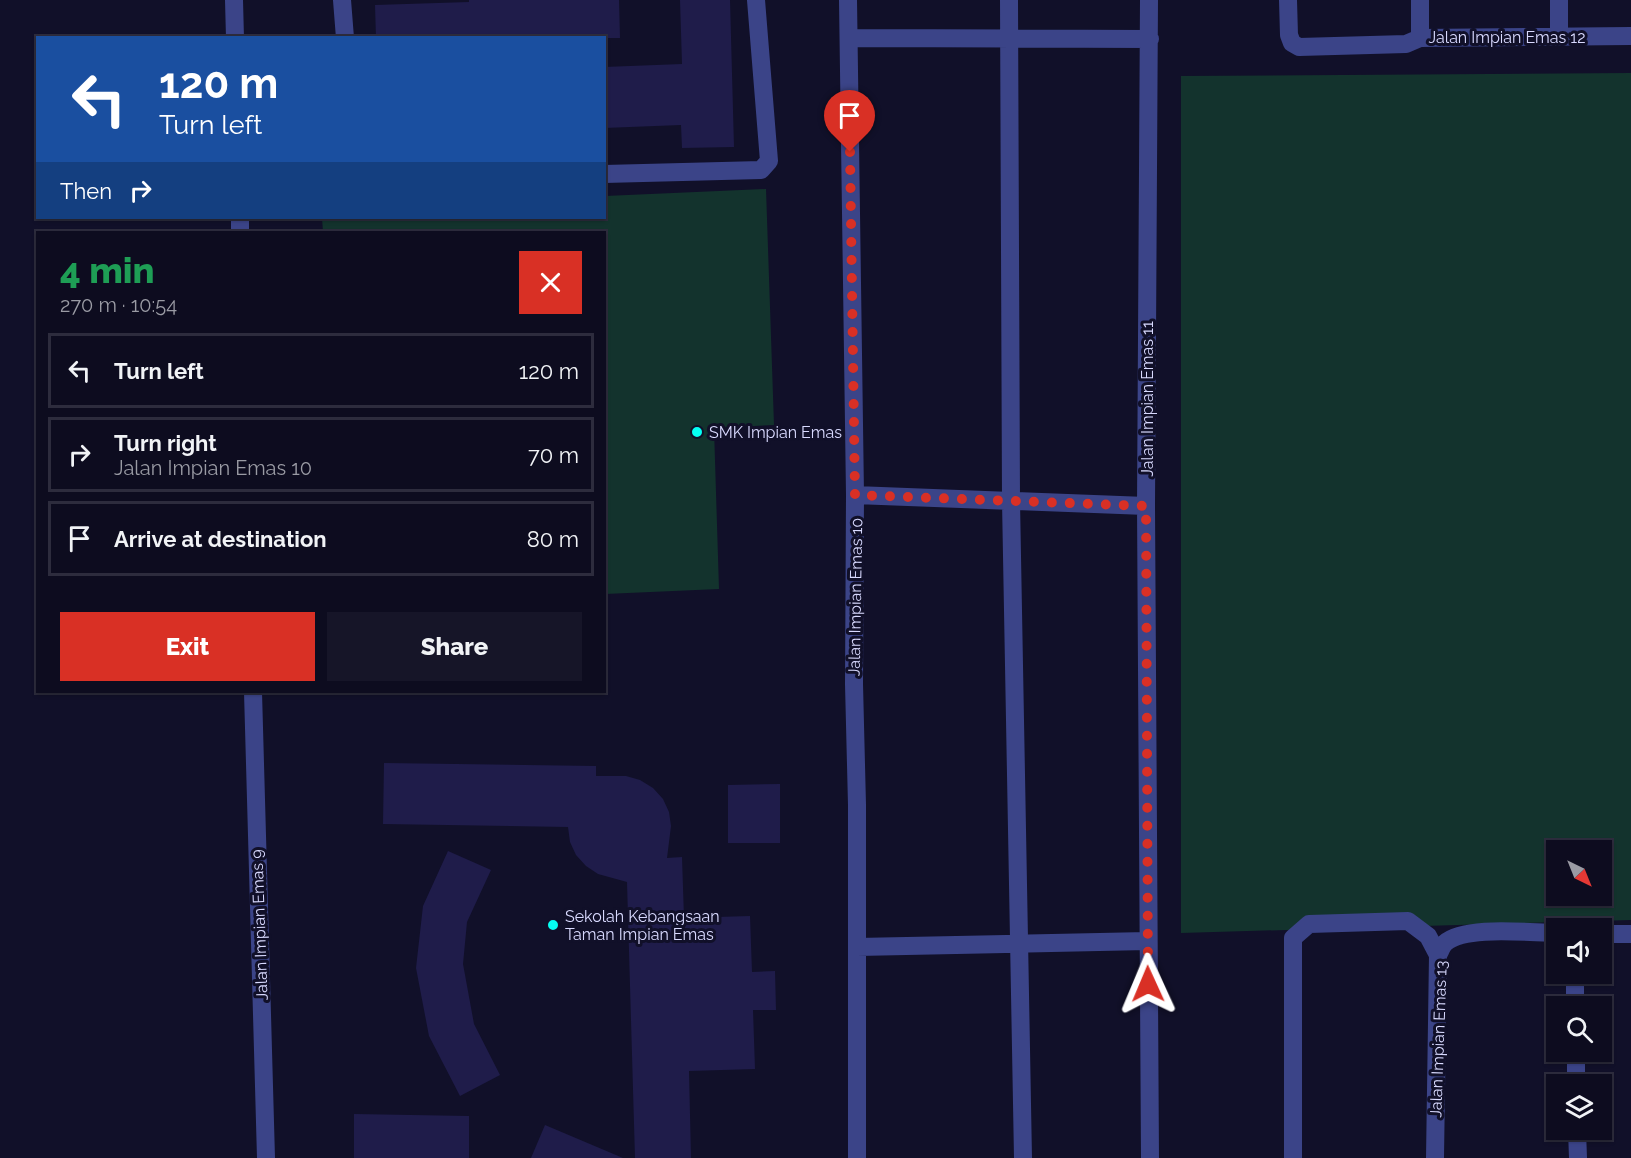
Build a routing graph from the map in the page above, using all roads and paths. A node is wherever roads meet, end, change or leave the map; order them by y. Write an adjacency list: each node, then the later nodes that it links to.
1 (234, 0): 10 (street)
2 (342, 0): 11 (street)
3 (756, 0): 18 (street)
4 (848, 0): 13 (street, Jalan Impian Emas 10)
5 (1009, 0): 16 (street)
6 (1149, 0): 17 (street, Jalan Impian Emas 11)
7 (1288, 0): 14 (street)
8 (1420, 0): 14 (street, Jalan Impian Emas 12)
9 (1559, 0): 15 (street)
10 (235, 36)
11 (345, 36)
12 (1631, 36): 15 (street, Jalan Impian Emas 12)
13 (849, 38): 16 (street); 19 (street, Jalan Impian Emas 10)
14 (1420, 38): 15 (street, Jalan Impian Emas 12)
15 (1559, 38)
16 (1010, 39): 17 (street); 20 (street)
17 (1150, 39): 21 (street, Jalan Impian Emas 11)
18 (606, 174)
19 (855, 495): 20 (street); 28 (street, Jalan Impian Emas 10)
20 (1011, 501): 21 (street); 27 (street)
21 (1146, 506): 26 (street, Jalan Impian Emas 11)
22 (253, 693): 31 (street, Jalan Impian Emas 9)
23 (1546, 933): 29 (street, Jalan Impian Emas 13)
24 (1612, 934): 25 (street)
25 (1631, 934)
26 (1147, 941): 27 (street); 34 (street, Jalan Impian Emas 11)
27 (1020, 944): 28 (street); 33 (street)
28 (857, 947): 32 (street, Jalan Impian Emas 10)
29 (1438, 955): 35 (street); 36 (street, Jalan Impian Emas 13)
30 (1577, 1140): 37 (street)
31 (266, 1158)
32 (857, 1158)
33 (1023, 1158)
34 (1149, 1158)
35 (1293, 1158)
36 (1435, 1158)
37 (1578, 1158)

